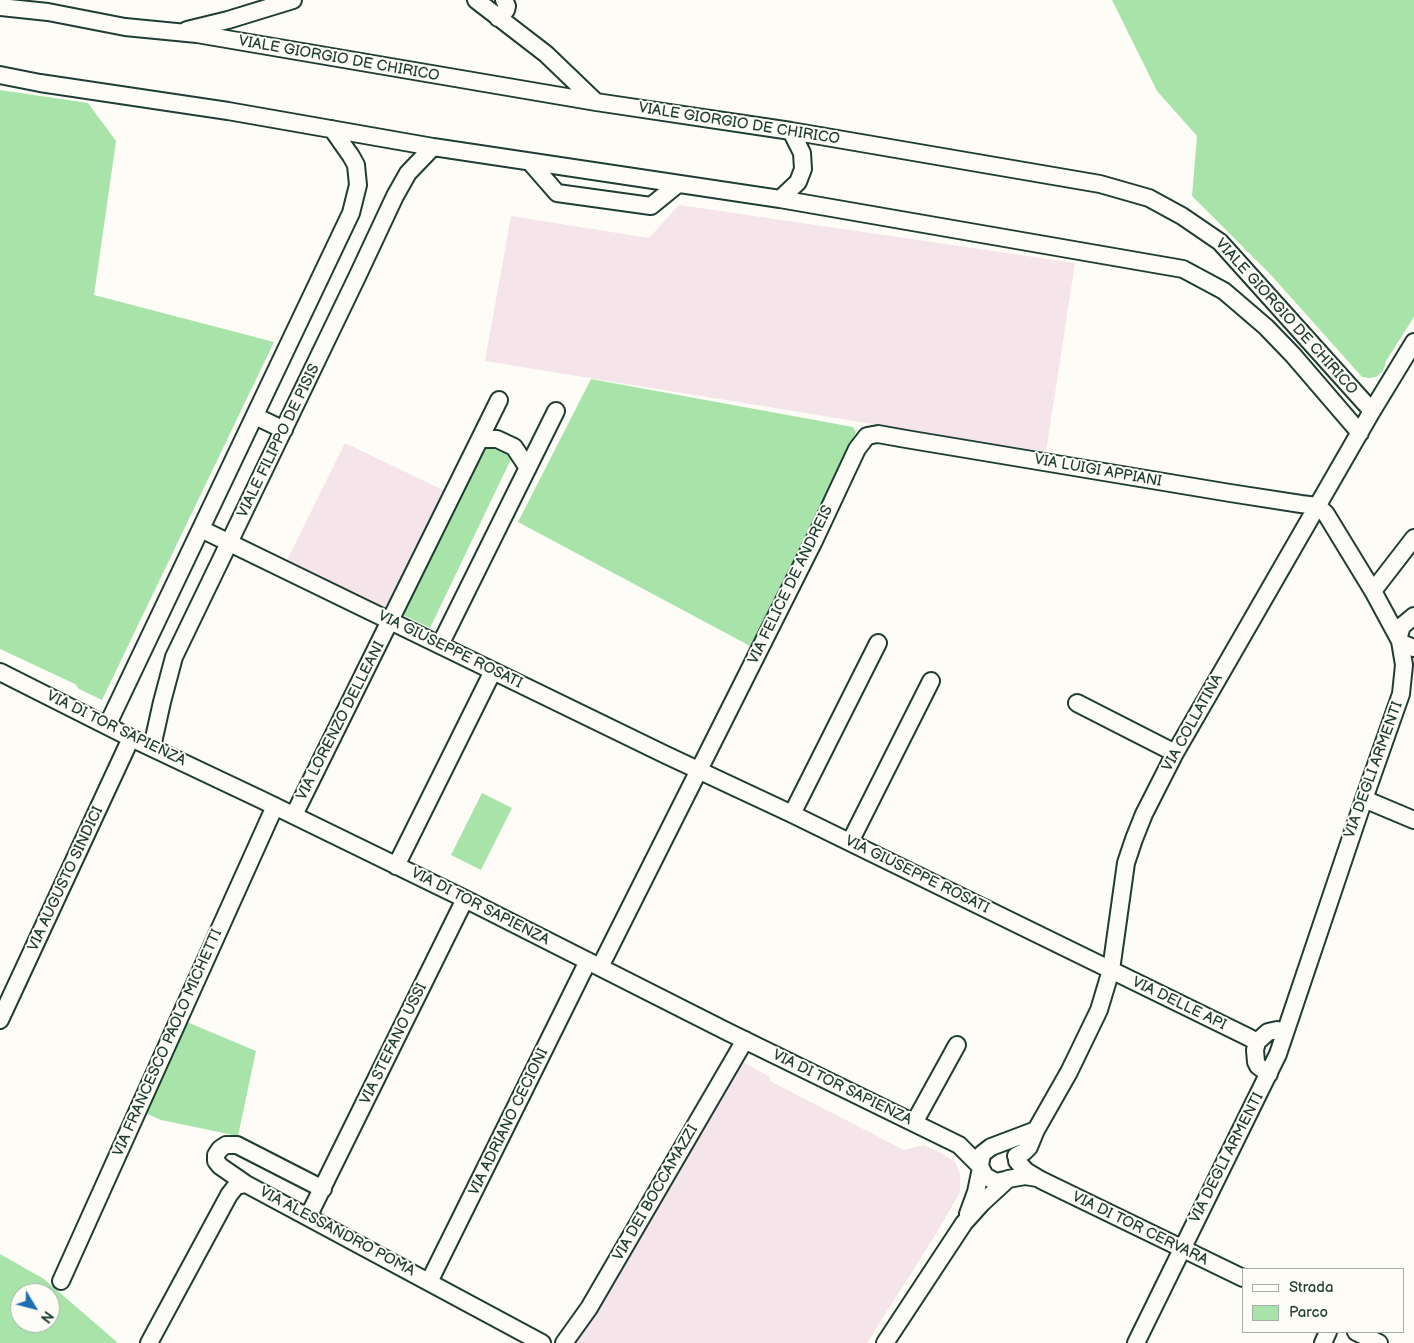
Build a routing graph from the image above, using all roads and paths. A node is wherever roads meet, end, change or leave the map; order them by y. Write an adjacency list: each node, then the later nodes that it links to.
1 (293, 0): 8 (street)
2 (476, 0): 7 (street)
3 (504, 0): 7 (street)
4 (0, 6): 5 (street, VIALE GIORGIO DE CHIRICO)
5 (21, 9): 6 (street, VIALE GIORGIO DE CHIRICO); 8 (street, VIALE GIORGIO DE CHIRICO)
6 (0, 15)
7 (498, 18): 10 (street)
8 (178, 32): 10 (street, VIALE GIORGIO DE CHIRICO)
9 (0, 75): 11 (street, VIALE GIORGIO DE CHIRICO)
10 (596, 102): 12 (street, VIALE GIORGIO DE CHIRICO)
11 (332, 129): 13 (street, VIALE GIORGIO DE CHIRICO); 21 (street, VIALE FILIPPO DE PISIS)
12 (791, 131): 16 (street); 19 (street, VIALE GIORGIO DE CHIRICO)
13 (433, 148): 14 (street, VIALE GIORGIO DE CHIRICO); 22 (street, VIALE FILIPPO DE PISIS)
14 (530, 162): 15 (street, VIALE GIORGIO DE CHIRICO); 15 (street)
15 (678, 184): 16 (street, VIALE GIORGIO DE CHIRICO)
16 (780, 199): 23 (street, VIALE GIORGIO DE CHIRICO)
17 (1414, 342): 19 (street, VIA COLLATINA)
18 (499, 400): 25 (street, VIA LORENZO DELLEANI)
19 (1372, 410): 23 (street, VIA COLLATINA)
20 (556, 411): 26 (street)
21 (256, 416): 22 (street); 28 (street, VIALE FILIPPO DE PISIS)
22 (284, 430): 30 (street, VIALE FILIPPO DE PISIS)
23 (1360, 433): 27 (street, VIA COLLATINA)
24 (878, 434): 27 (street, VIA LUIGI APPIANI); 46 (street, VIA FELICE DE ANDREIS)
25 (480, 439): 26 (street); 33 (street, VIA LORENZO DELLEANI)
26 (528, 468): 35 (street)
27 (1317, 506): 31 (street, VIA DEGLI ARMENTI); 45 (street, VIA COLLATINA)
28 (201, 529): 30 (street, VIA GIUSEPPE ROSATI); 42 (street, VIALE FILIPPO DE PISIS)
29 (1414, 538): 31 (street)
30 (230, 542): 33 (street, VIA GIUSEPPE ROSATI); 44 (street, VIALE FILIPPO DE PISIS)
31 (1372, 591): 36 (street, VIA DEGLI ARMENTI)
32 (1414, 616): 36 (street)
33 (391, 621): 35 (street, VIA GIUSEPPE ROSATI); 50 (street, VIA LORENZO DELLEANI)
34 (878, 643): 49 (street)
35 (440, 645): 37 (street, VIA GIUSEPPE ROSATI)
36 (1407, 645): 40 (street, VIA DEGLI ARMENTI)
37 (493, 671): 46 (street, VIA GIUSEPPE ROSATI); 53 (street)
38 (0, 672): 42 (street, VIA DI TOR SAPIENZA)
39 (931, 681): 52 (street)
40 (1408, 697): 47 (street, VIA DEGLI ARMENTI)
41 (1077, 703): 45 (street)
42 (107, 726): 43 (street, VIA DI TOR SAPIENZA)
43 (132, 738): 44 (street, VIA DI TOR SAPIENZA); 57 (street, VIA AUGUSTO SINDICI)
44 (152, 747): 48 (street, VIA DI TOR SAPIENZA)
45 (1175, 753): 56 (street, VIA COLLATINA)
46 (699, 770): 49 (street, VIA GIUSEPPE ROSATI); 55 (street, VIA FELICE DE ANDREIS)
47 (1364, 798): 51 (street); 58 (street, VIA DEGLI ARMENTI)
48 (275, 806): 50 (street, VIA DI TOR SAPIENZA); 77 (street, VIA FRANCESCO PAOLO MICHETTI)
49 (792, 814): 52 (street, VIA GIUSEPPE ROSATI)
50 (294, 815): 53 (street, VIA DI TOR SAPIENZA)
51 (1414, 820)
52 (850, 842): 56 (street, VIA GIUSEPPE ROSATI)
53 (396, 866): 54 (street, VIA DI TOR SAPIENZA)
54 (465, 899): 55 (street, VIA DI TOR SAPIENZA); 72 (street, VIA STEFANO USSI)
55 (594, 964): 59 (street, VIA DI TOR SAPIENZA); 78 (street, VIA ADRIANO CECIONI)
56 (1111, 970): 60 (street, VIA DELLE API); 64 (street, VIA COLLATINA)
57 (0, 1020)
58 (1287, 1025): 60 (street); 62 (street, VIA DEGLI ARMENTI)
59 (745, 1040): 63 (street, VIA DI TOR SAPIENZA); 83 (street, VIA DEI BOCCAMAZZI)
60 (1252, 1040): 62 (street)
61 (957, 1045): 63 (street)
62 (1268, 1078): 75 (street, VIA DEGLI ARMENTI)
63 (914, 1123): 65 (street, VIA DI TOR SAPIENZA)
64 (1036, 1130): 66 (street); 67 (street, VIA COLLATINA)
65 (959, 1144): 66 (street); 68 (street)
66 (995, 1146): 67 (street); 68 (street)
67 (1016, 1158): 69 (street); 70 (street)
68 (980, 1167): 70 (street); 74 (street)
69 (1037, 1178): 70 (street); 75 (street, VIA DI TOR CERVARA)
70 (1007, 1180): 74 (street)
71 (246, 1184): 72 (street); 73 (street, VIA ALESSANDRO POMA); 81 (street, VIA ALESSANDRO POMA)
72 (323, 1189): 73 (street, VIA STEFANO USSI)
73 (308, 1217): 78 (street, VIA ALESSANDRO POMA)
74 (964, 1223): 84 (street)
75 (1181, 1249): 76 (street, VIA DI TOR CERVARA); 85 (street, VIA DEGLI ARMENTI)
76 (1242, 1278)
77 (61, 1280)
78 (429, 1282): 82 (street, VIA ALESSANDRO POMA)
79 (1358, 1333): 80 (street)
80 (1376, 1342)
81 (149, 1343)
82 (542, 1343)
83 (564, 1343)
84 (885, 1343)
85 (1136, 1343)

